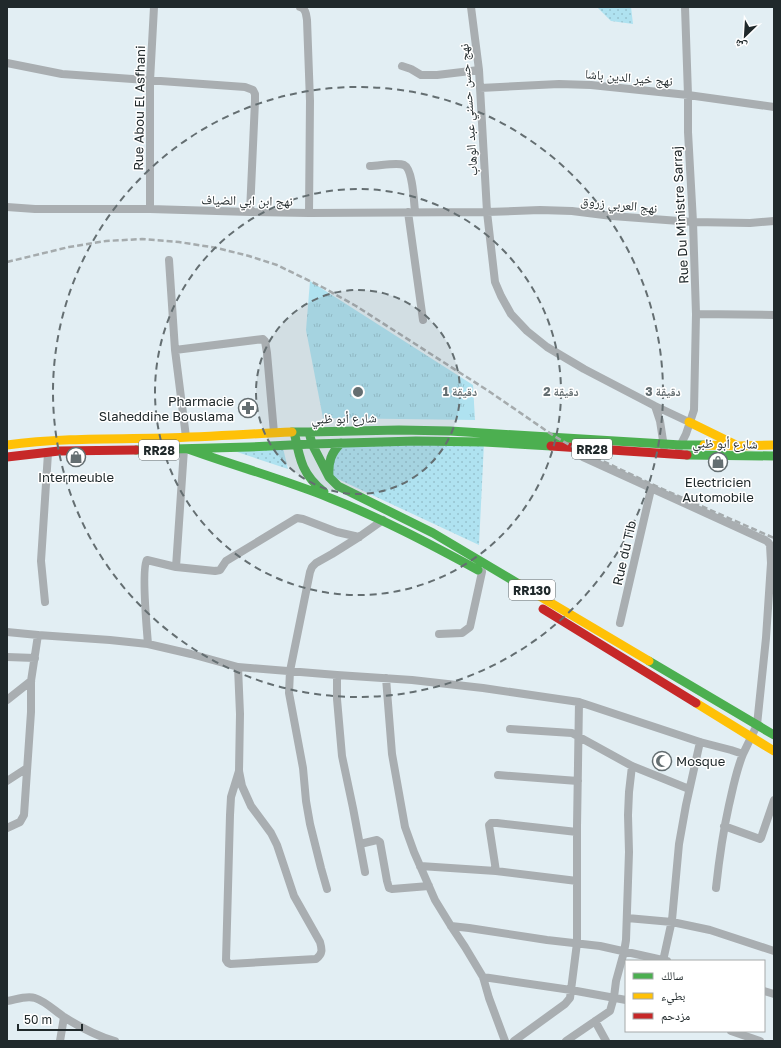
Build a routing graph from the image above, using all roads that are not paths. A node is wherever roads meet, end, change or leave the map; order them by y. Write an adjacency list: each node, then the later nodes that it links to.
1 (154, 7): 8 (street, Rue Abou El Asfhani)
2 (300, 7): 18 (street)
3 (471, 7): 7 (street, نهج حسن حسني عبد الوهاب)
4 (685, 7): 10 (street, Rue Du Ministre Sarraj)
5 (7, 63): 8 (street)
6 (402, 66): 7 (street)
7 (479, 70): 9 (street, نهج حسن حسني عبد الوهاب)
8 (150, 81): 14 (street, Rue Abou El Asfhani); 15 (street)
9 (480, 88): 10 (street, نهج خير الدين باشا); 17 (street, نهج حسن حسني عبد الوهاب)
10 (688, 95): 11 (street, نهج خير الدين باشا); 20 (street, Rue Du Ministre Sarraj)
11 (774, 106)
12 (370, 166): 16 (street)
13 (7, 207): 14 (street, نهج ابن ابي الضياف)
14 (150, 209): 15 (street, نهج ابن ابي الضياف)
15 (250, 212): 18 (street, نهج ابن ابي الضياف)
16 (411, 212): 17 (street, نهج ابن ابي الضياف); 18 (street, نهج ابن ابي الضياف); 24 (street)
17 (486, 212): 20 (street, نهج العربي زروق); 26 (street, نهج حسن حسني عبد الوهاب)
18 (309, 213)
19 (774, 221): 20 (street, نهج العربي زروق)
20 (693, 222): 22 (street, Rue Du Ministre Sarraj)
21 (169, 260): 25 (street)
22 (696, 314): 23 (street); 27 (street, Rue Du Ministre Sarraj)
23 (774, 315)
24 (423, 320)
25 (175, 350): 30 (street); 31 (street)
26 (656, 406): 27 (street, نهج حسن حسني عبد الوهاب); 33 (street)
27 (689, 422): 38 (street, Rue Du Ministre Sarraj); 40 (main road)
28 (294, 432): 29 (main road, شارع أبو ظبي / RR28); 30 (main road, شارع أبو ظبي / RR28); 37 (main road, RR130)
29 (309, 432): 32 (main road, شارع أبو ظبي / RR28); 34 (main road, RR130)
30 (274, 433): 31 (main road, شارع أبو ظبي / RR28)
31 (186, 437): 36 (main road, شارع أبو ظبي / RR28)
32 (567, 437): 33 (main road, شارع أبو ظبي / RR28); 41 (street)
33 (664, 443): 38 (main road, شارع أبو ظبي / RR28); 44 (street)
34 (312, 444): 35 (main road, شارع أبو ظبي / RR28); 37 (main road, شارع أبو ظبي / RR28); 49 (main road, RR130)
35 (341, 444): 41 (main road, شارع أبو ظبي / RR28); 49 (main road)
36 (7, 445)
37 (297, 445): 42 (main road, شارع أبو ظبي / RR28); 51 (main road, RR130)
38 (681, 445): 40 (main road, شارع أبو ظبي / RR28); 45 (street, شارع أبو ظبي)
39 (774, 445): 40 (main road, شارع أبو ظبي / RR28)
40 (737, 446)
41 (575, 448): 44 (main road, شارع أبو ظبي / RR28); 50 (street)
42 (186, 449): 43 (main road, شارع أبو ظبي / RR28); 51 (main road); 54 (street)
43 (48, 453): 46 (main road, شارع أبو ظبي / RR28); 57 (street)
44 (665, 454): 45 (main road, شارع أبو ظبي / RR28)
45 (676, 454): 47 (main road, شارع أبو ظبي / RR28)
46 (11, 456): 48 (street)
47 (774, 456)
48 (7, 466)
49 (329, 477): 75 (main road, RR130)
50 (651, 489): 59 (street, Rue du Tib); 64 (street)
51 (331, 498): 52 (main road, RR130)
52 (384, 520): 53 (street); 55 (main road, RR130)
53 (359, 537): 54 (street); 69 (street)
54 (176, 567): 63 (street)
55 (482, 572): 56 (main road, RR130); 61 (street)
56 (502, 584)
57 (45, 602)
58 (536, 605): 79 (main road, RR130)
59 (620, 623)
60 (7, 632): 62 (street)
61 (439, 634)
62 (38, 635): 63 (street); 67 (street)
63 (148, 644): 68 (street)
64 (765, 650): 65 (street); 75 (street)
65 (774, 651)
66 (7, 657): 67 (street)
67 (34, 658): 72 (street)
68 (238, 667): 69 (street); 85 (street)
69 (290, 671): 70 (street); 101 (street)
70 (337, 675): 71 (street); 94 (street)
71 (386, 678): 74 (street); 95 (street)
72 (31, 681): 73 (street); 84 (street)
73 (7, 700)
74 (578, 702): 78 (street); 80 (street)
75 (758, 725): 77 (main road, RR130); 79 (street)
76 (510, 730): 78 (street)
77 (774, 735)
78 (578, 736): 83 (street); 88 (street)
79 (752, 737): 81 (main road, RR130); 82 (street)
80 (700, 742): 82 (street); 89 (street)
81 (774, 751)
82 (743, 754): 91 (street)
83 (632, 766): 89 (street); 102 (street)
84 (27, 768): 87 (street); 92 (street)
85 (239, 771): 85 (street)
86 (498, 775): 88 (street)
87 (7, 781)
88 (578, 781): 93 (street)
89 (689, 789): 103 (street)
90 (774, 800): 91 (street)
91 (724, 826): 100 (street)
92 (7, 828)
93 (577, 832): 96 (street); 98 (street)
94 (360, 844): 97 (street); 99 (street)
95 (420, 866): 96 (street); 99 (street)
96 (496, 871): 98 (street)
97 (365, 872)
98 (577, 881): 105 (street)
99 (429, 886): 104 (street)
100 (716, 888)
101 (327, 889)
102 (627, 918): 103 (street); 107 (street)
103 (672, 922): 106 (street); 109 (street)
104 (451, 926): 105 (street); 110 (street)
105 (577, 943): 107 (street); 111 (street)
106 (774, 951)
107 (624, 952): 108 (street); 112 (street)
108 (660, 960)
109 (665, 960)
110 (483, 977): 111 (street); 120 (street)
111 (571, 990): 112 (street); 121 (street)
112 (614, 997): 113 (street); 116 (street)
113 (625, 1000)
114 (7, 1001): 115 (street)
115 (64, 1017): 118 (street); 119 (street)
116 (595, 1021): 122 (street); 123 (street)
117 (734, 1032): 124 (street)
118 (60, 1041)
119 (115, 1041)
120 (505, 1041)
121 (514, 1041)
122 (566, 1041)
123 (606, 1041)
124 (760, 1041)

